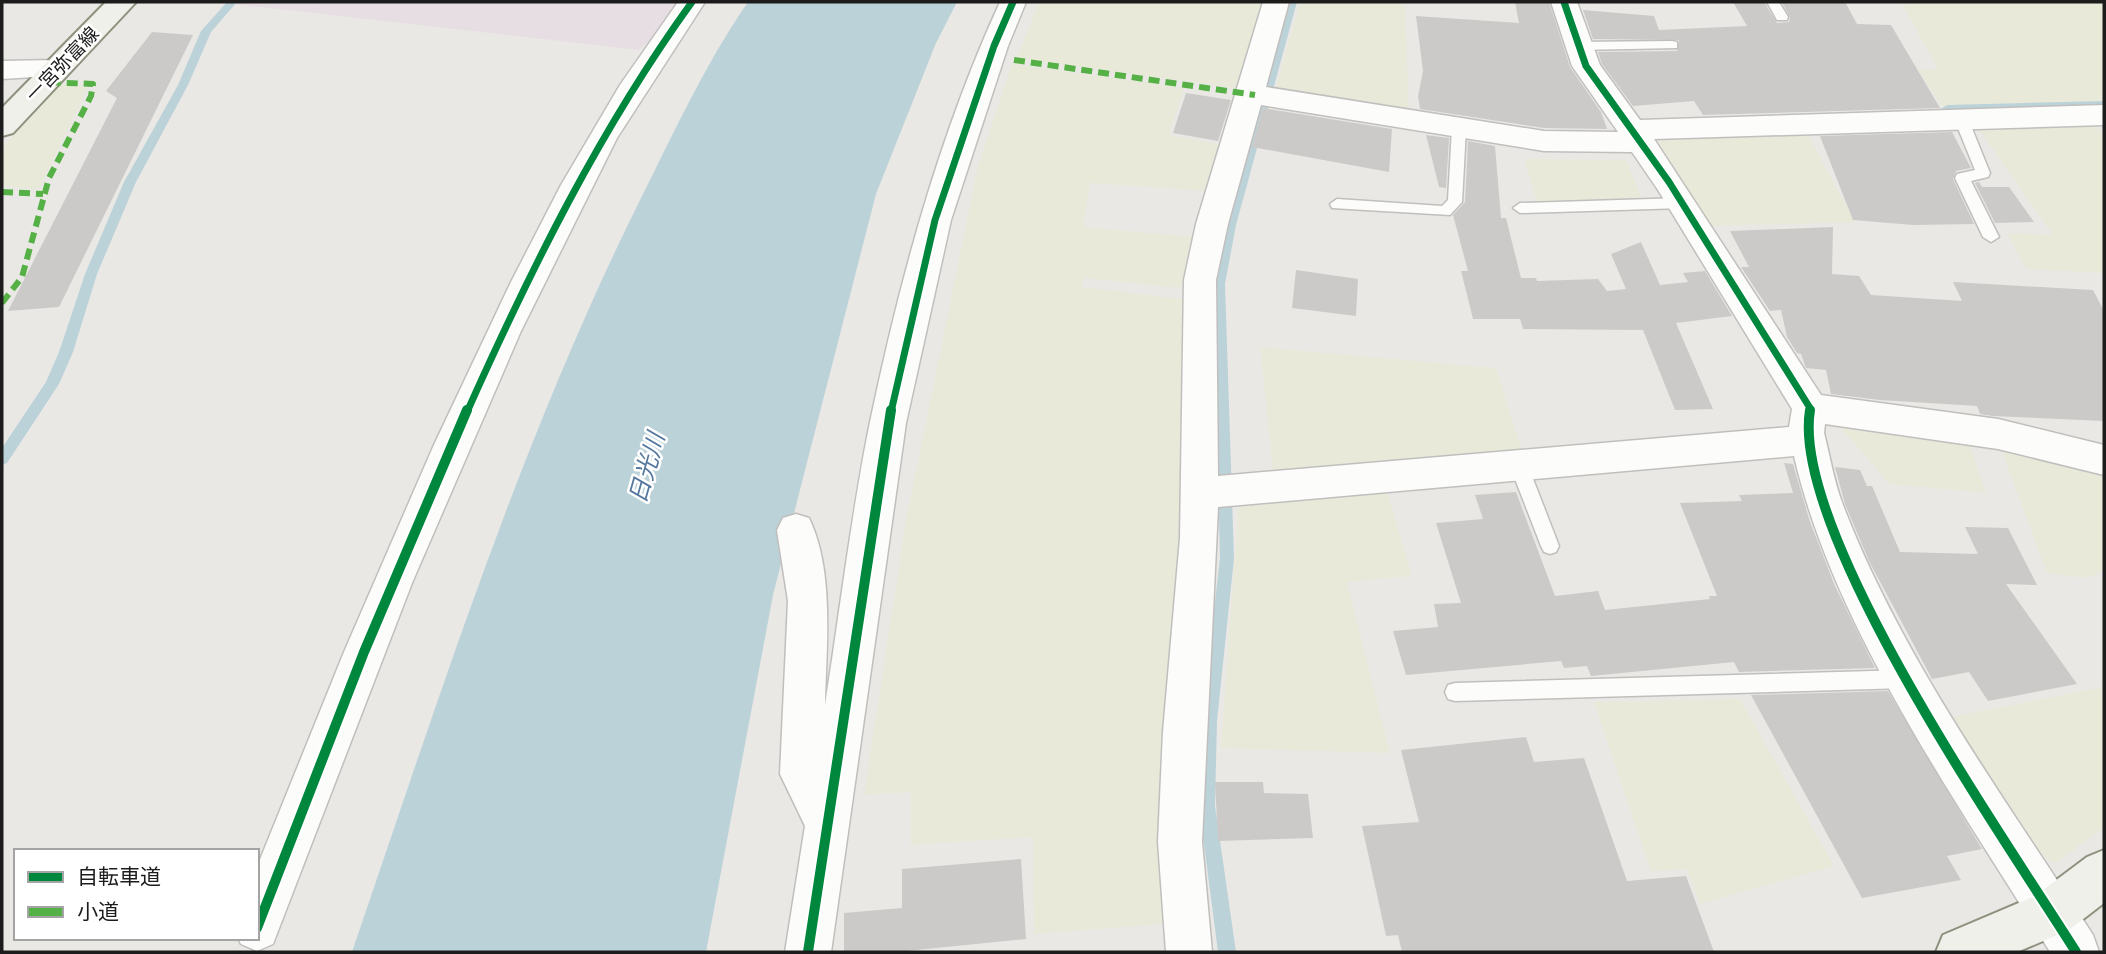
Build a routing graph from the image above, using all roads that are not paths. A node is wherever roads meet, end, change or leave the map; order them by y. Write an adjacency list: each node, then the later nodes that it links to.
1 (122, 2): 10 (main road, 一宮弥富線)
2 (692, 2): 32 (street)
3 (1013, 2): 30 (street)
4 (1276, 2): 25 (street)
5 (1564, 2): 9 (street)
6 (1773, 2): 7 (lane)
7 (1782, 17)
8 (1672, 45): 9 (lane)
9 (1579, 46): 17 (street)
10 (56, 69): 11 (street); 15 (main road, 一宮弥富線)
11 (2, 70)
12 (1268, 97): 16 (street)
13 (2104, 115): 14 (street)
14 (1962, 121): 17 (street); 21 (lane)
15 (2, 126)
16 (1460, 128): 17 (street); 18 (lane)
17 (1637, 136): 19 (street)
18 (1337, 204)
19 (1683, 204): 20 (lane); 22 (street)
20 (1520, 208)
21 (1991, 237)
22 (1809, 424): 23 (street); 24 (street); 28 (street)
23 (2104, 460)
24 (1519, 466): 25 (street); 27 (lane)
25 (1215, 491): 35 (street)
26 (796, 530): 30 (street)
27 (1550, 546)
28 (1907, 680): 29 (lane); 33 (street)
29 (1455, 692)
30 (827, 822): 34 (street)
31 (2104, 874): 33 (main road)
32 (259, 923)
33 (2064, 933): 36 (main road)
34 (807, 952)
35 (1189, 952)
36 (1960, 952)

